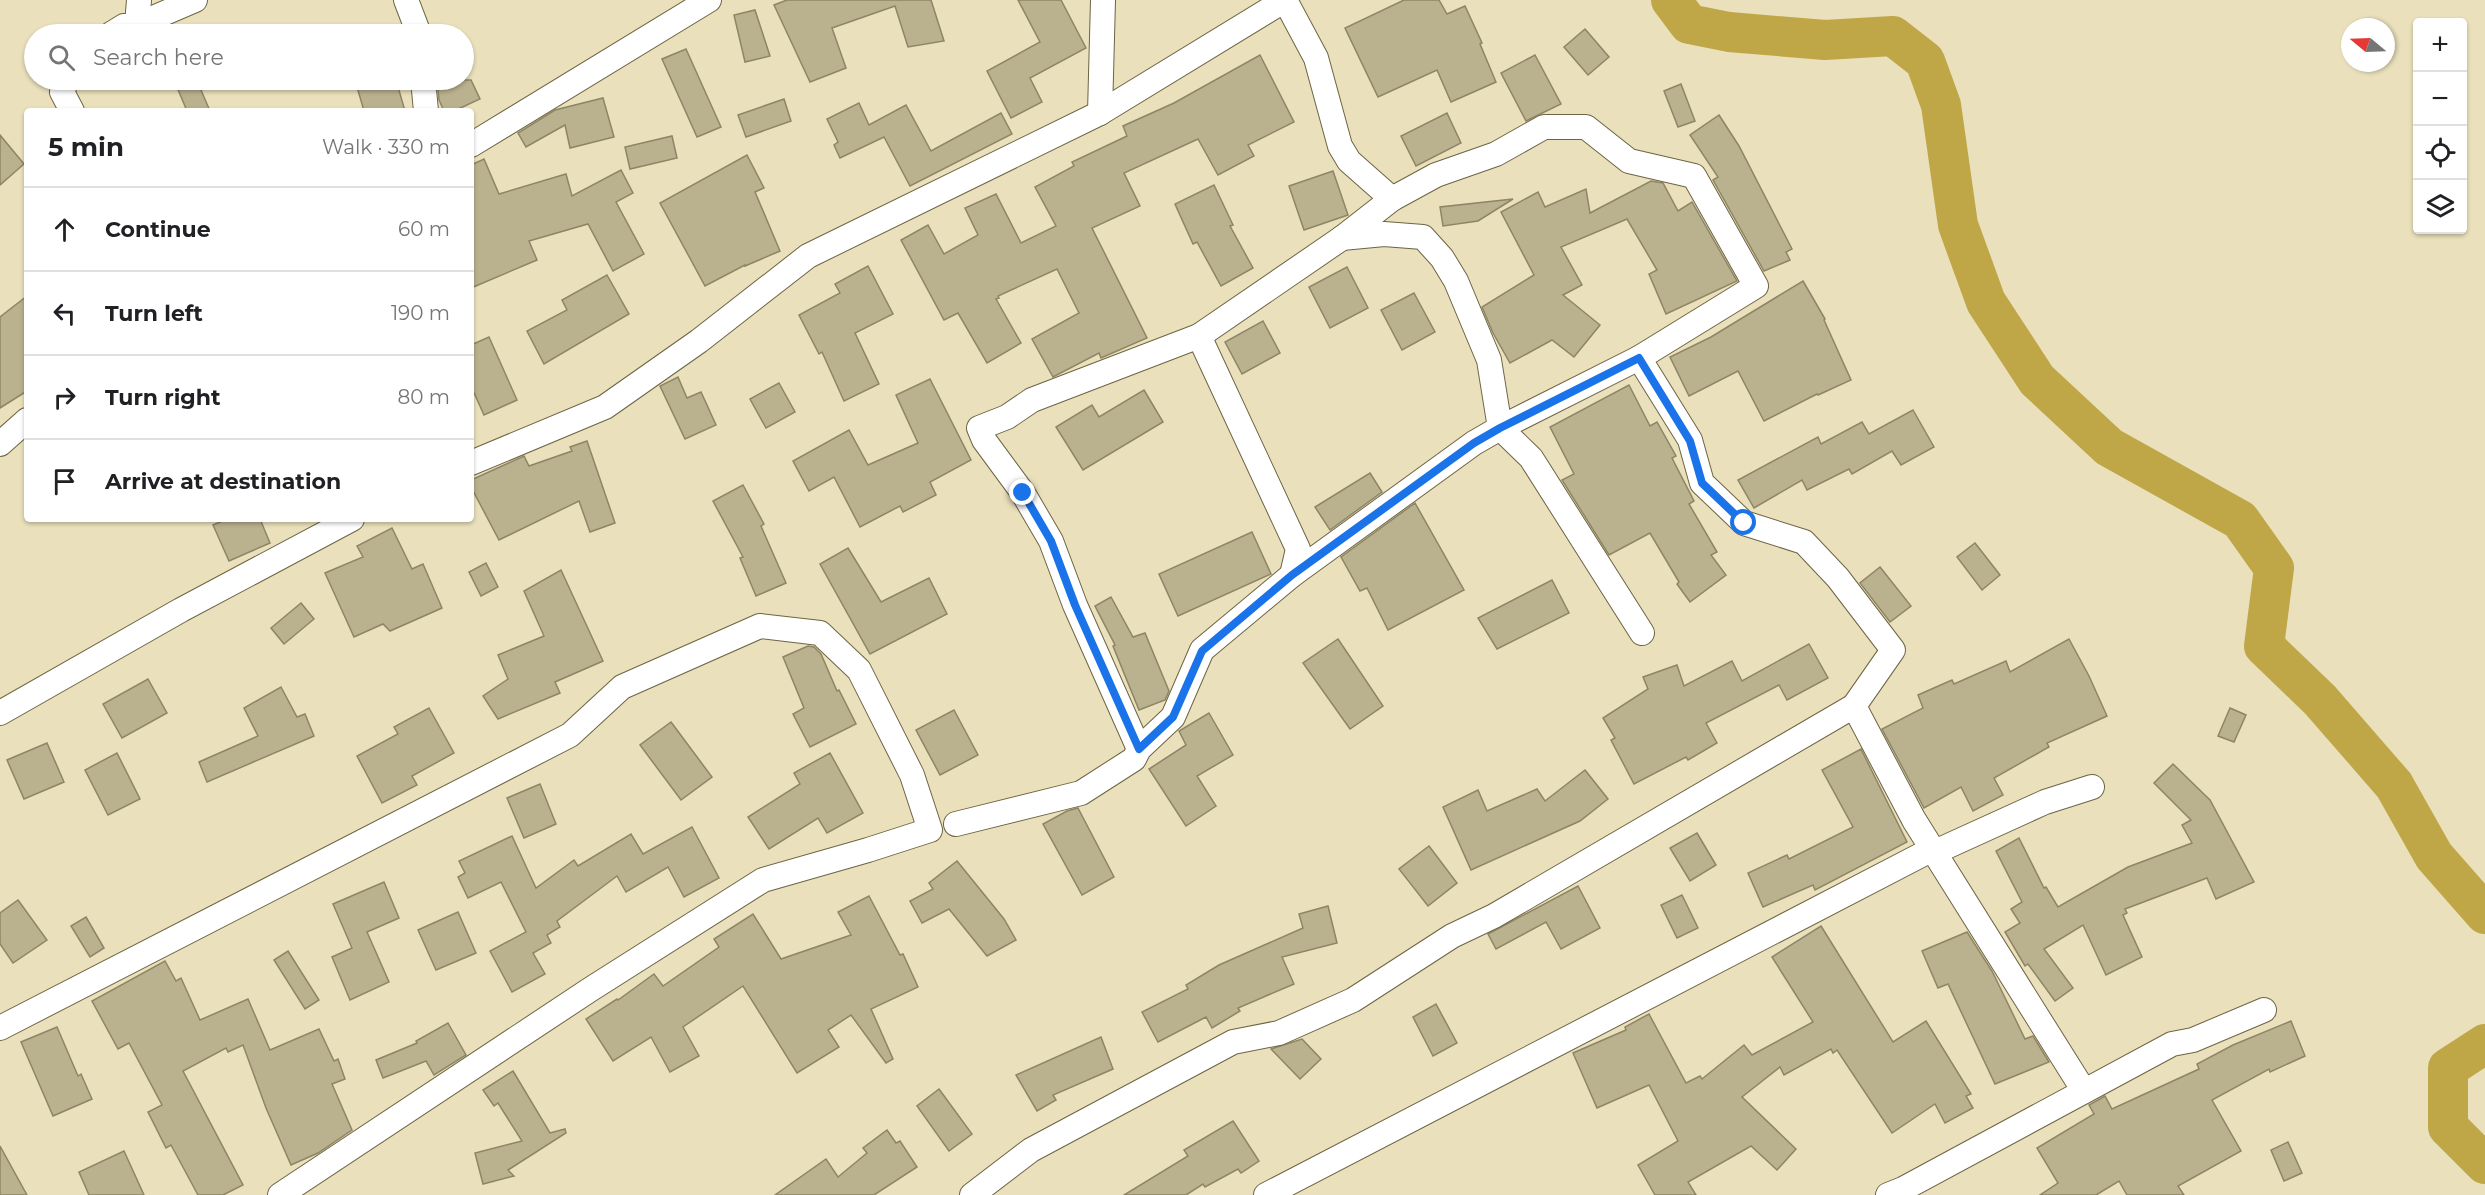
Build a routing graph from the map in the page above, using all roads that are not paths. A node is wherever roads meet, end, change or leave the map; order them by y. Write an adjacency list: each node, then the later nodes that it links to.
1 (139, 0): 7 (street)
2 (195, 0): 8 (street)
3 (406, 0): 9 (street)
4 (709, 0): 15 (street)
5 (1103, 0): 14 (street)
6 (1285, 0): 14 (street); 16 (street)
7 (137, 24)
8 (139, 24)
9 (415, 24)
10 (63, 90): 12 (street)
11 (424, 90): 13 (street)
12 (70, 108)
13 (426, 108)
14 (1100, 113): 23 (street)
15 (474, 143)
16 (1392, 199): 17 (street); 19 (street)
17 (1342, 238): 18 (street); 21 (street)
18 (1199, 336): 25 (street); 29 (street)
19 (1639, 358): 21 (street); 27 (street)
20 (24, 423): 22 (street)
21 (1500, 428): 25 (street); 26 (street)
22 (0, 444)
23 (474, 462)
24 (346, 522): 28 (street)
25 (1292, 575): 29 (street)
26 (1642, 633)
27 (1854, 706): 32 (street); 38 (street)
28 (0, 713)
29 (1139, 749): 31 (street)
30 (2092, 787): 32 (street)
31 (956, 824)
32 (1935, 852): 35 (street); 39 (street)
33 (2264, 1010): 35 (street)
34 (0, 1028): 37 (street)
35 (2084, 1091): 36 (street)
36 (1899, 1193)
37 (280, 1195)
38 (972, 1195)
39 (1266, 1195)

